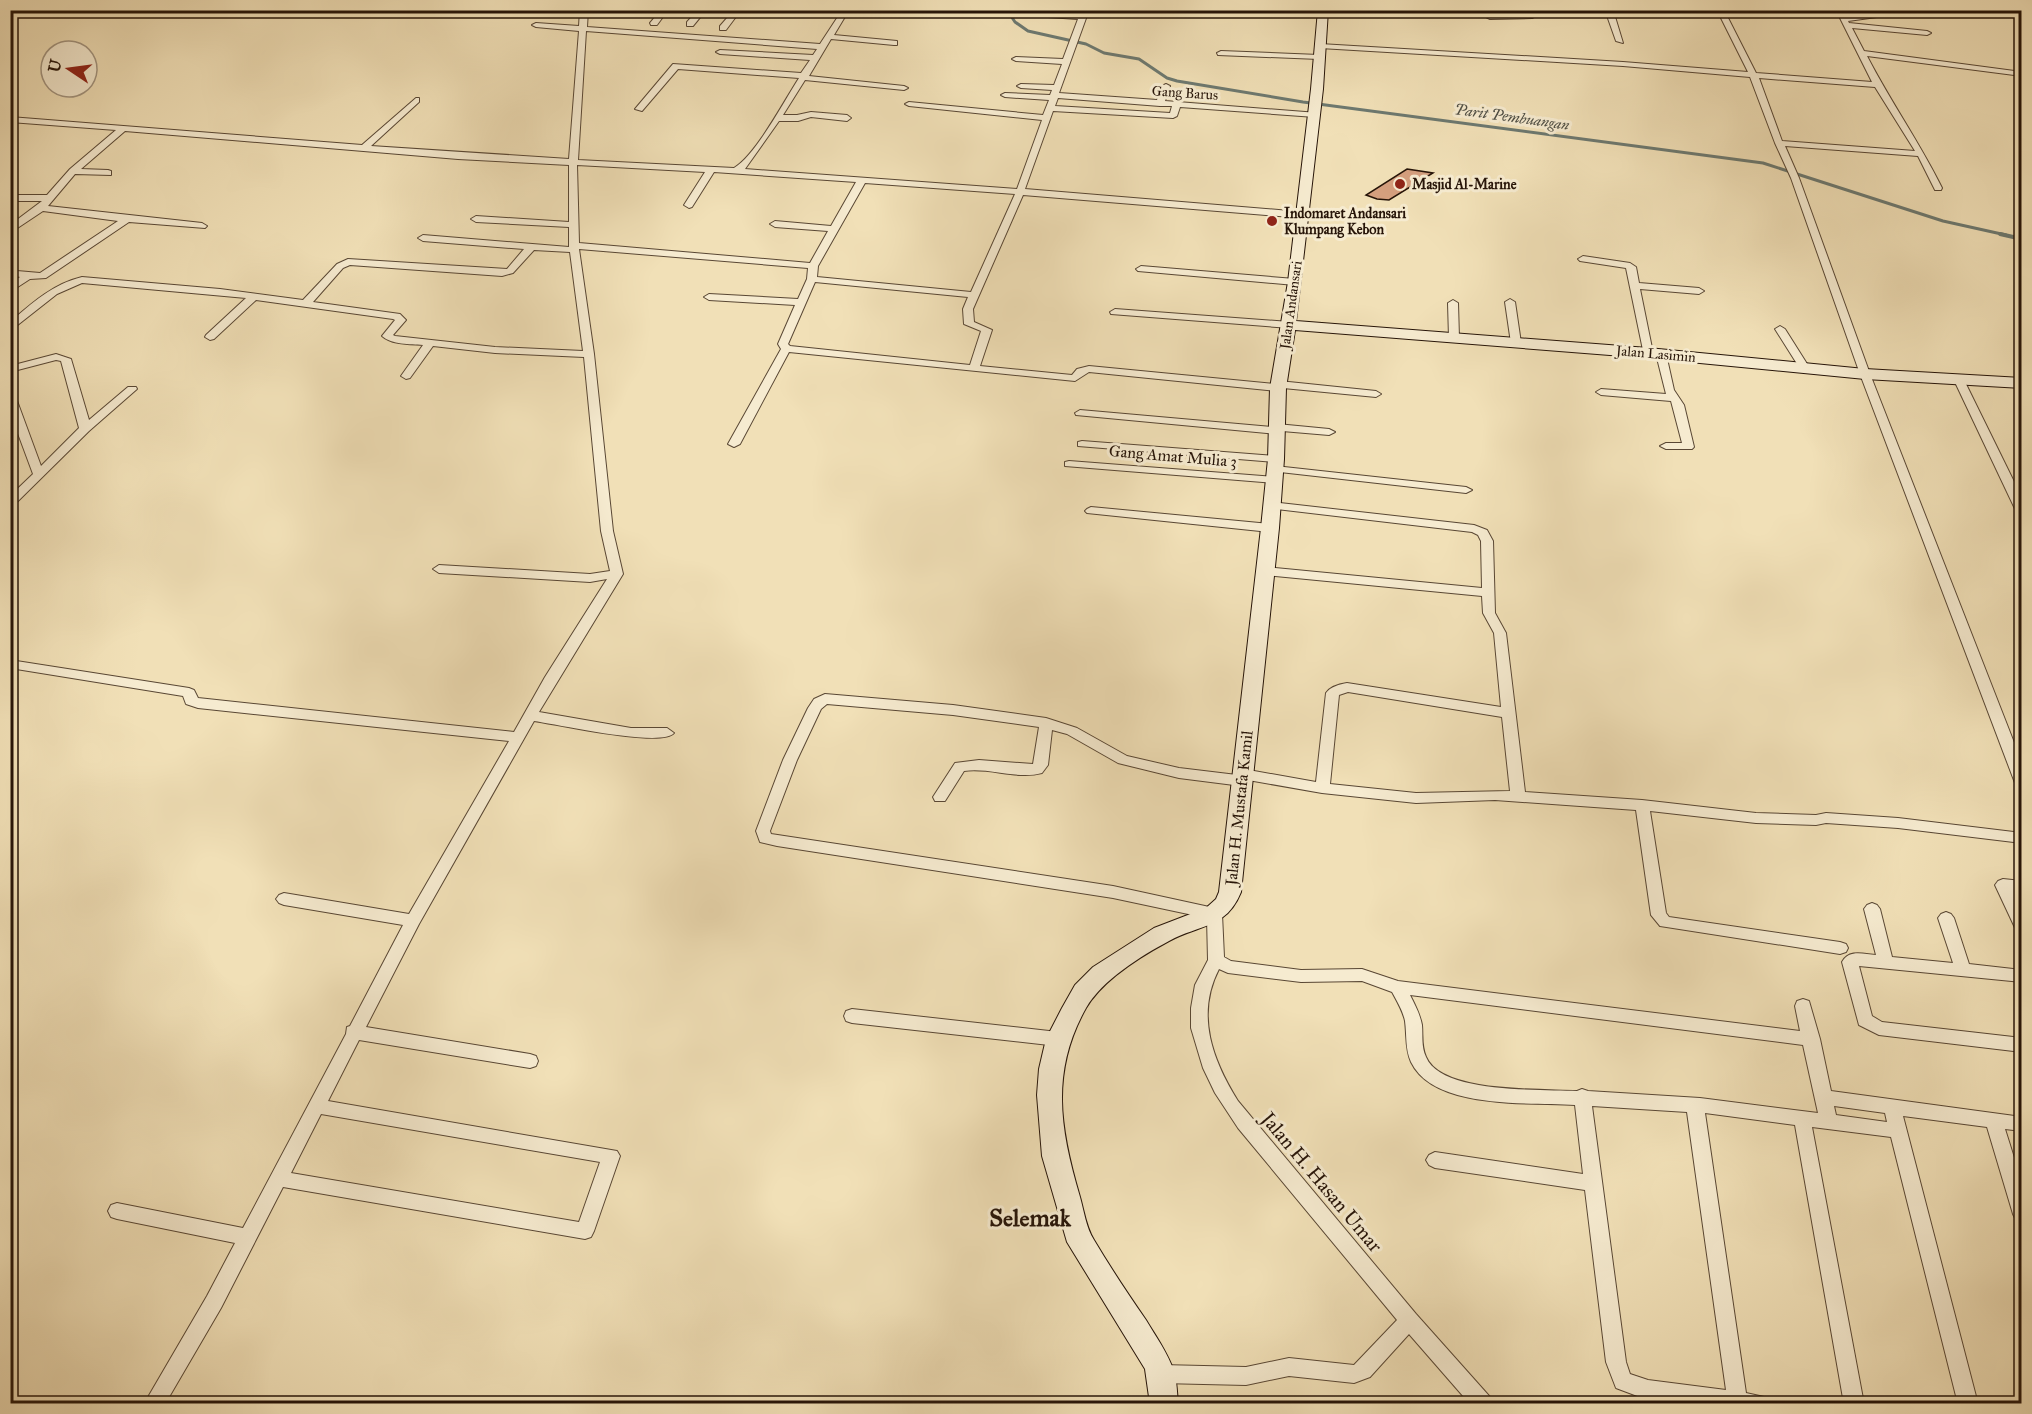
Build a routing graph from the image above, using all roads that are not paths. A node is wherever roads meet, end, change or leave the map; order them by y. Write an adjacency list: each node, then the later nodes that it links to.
1 (584, 10): 24 (street)
2 (665, 10): 21 (street)
3 (703, 10): 22 (street)
4 (738, 10): 25 (street)
5 (819, 10): 15 (street)
6 (927, 10): 14 (street)
7 (1323, 10): 33 (street, Jalan Andansari)
8 (1533, 10): 19 (street)
9 (1609, 10): 28 (street)
10 (1720, 10): 42 (street)
11 (1839, 10): 20 (street)
12 (1924, 10): 20 (street)
13 (2011, 10): 16 (street)
14 (948, 11)
15 (845, 12): 27 (street)
16 (2022, 12)
17 (1084, 14): 18 (street); 39 (street)
18 (1051, 15)
19 (1490, 17)
20 (1846, 22): 26 (street); 35 (street)
21 (654, 23)
22 (690, 24)
23 (536, 26): 24 (street)
24 (590, 28): 30 (street); 64 (street)
25 (723, 28)
26 (1927, 33)
27 (830, 37): 29 (street); 30 (street)
28 (1620, 41)
29 (894, 43)
30 (824, 47): 31 (street); 37 (street)
31 (858, 49)
32 (720, 52): 36 (street)
33 (1319, 52): 34 (street); 42 (street); 54 (street, Jalan Andansari)
34 (1221, 53)
35 (1863, 53): 41 (street); 44 (street)
36 (766, 56): 37 (street); 40 (street)
37 (816, 58): 43 (street)
38 (1016, 59): 39 (street)
39 (1066, 63): 49 (street)
40 (753, 72): 43 (street); 55 (street)
41 (2022, 74)
42 (1754, 76): 44 (street); 61 (street)
43 (804, 77): 47 (street); 56 (street)
44 (1878, 85): 63 (street)
45 (1021, 86): 49 (street)
46 (1166, 87): 52 (street)
47 (904, 88)
48 (1004, 99): 49 (street)
49 (1053, 99): 52 (street, Gang Barus); 53 (street); 58 (street)
50 (416, 100): 62 (street)
51 (909, 104): 58 (street)
52 (1160, 104): 53 (street, Gang Barus)
53 (1176, 106): 54 (street, Gang Barus)
54 (1315, 108): 76 (street, Jalan Andansari)
55 (639, 109)
56 (778, 118): 57 (street); 67 (street)
57 (847, 118)
58 (1046, 118): 71 (street)
59 (10, 119): 60 (street)
60 (124, 128): 62 (street); 66 (street)
61 (1779, 143): 63 (street); 120 (street)
62 (364, 148): 64 (street)
63 (1921, 154): 70 (street)
64 (573, 163): 65 (street); 80 (street)
65 (711, 170): 67 (street); 74 (street)
66 (73, 171): 68 (street); 73 (street)
67 (736, 171): 69 (street)
68 (108, 173)
69 (861, 182): 71 (street); 82 (street)
70 (1938, 188)
71 (1020, 192): 76 (street); 99 (street)
72 (10, 198): 73 (street)
73 (48, 198): 75 (street)
74 (689, 205)
75 (41, 208): 77 (street); 83 (street)
76 (1302, 215): 95 (street, Jalan Andansari)
77 (127, 219): 81 (street); 91 (street)
78 (476, 219): 80 (street)
79 (775, 224): 82 (street)
80 (575, 225): 86 (street)
81 (202, 226)
82 (833, 229): 88 (street)
83 (10, 230)
84 (423, 238): 85 (street)
85 (531, 247): 86 (street); 105 (street)
86 (575, 248): 88 (street); 115 (street)
87 (1583, 259): 96 (street)
88 (813, 266): 93 (street)
89 (10, 267): 92 (street)
90 (1141, 269): 95 (street)
91 (43, 276): 92 (street); 94 (street)
92 (27, 277): 97 (street)
93 (812, 279): 99 (street); 102 (street)
94 (74, 281): 101 (street); 108 (street)
95 (1296, 282): 107 (street, Jalan Andansari)
96 (1636, 286): 98 (street); 116 (street)
97 (10, 289)
98 (1699, 291)
99 (973, 295): 119 (street)
100 (710, 297): 102 (street)
101 (252, 298): 105 (street); 110 (street)
102 (802, 302): 114 (street)
103 (1510, 302): 113 (street)
104 (1453, 303): 111 (street)
105 (304, 304): 112 (street)
106 (1115, 312): 107 (street)
107 (1290, 324): 111 (street, Jalan Lasimin); 124 (street, Jalan Andansari)
108 (10, 328)
109 (1780, 329): 117 (street)
110 (210, 337)
111 (1454, 338): 113 (street, Jalan Lasimin)
112 (430, 343): 115 (street); 121 (street)
113 (1516, 343): 116 (street, Jalan Lasimin)
114 (786, 349): 119 (street); 135 (street)
115 (589, 354): 148 (street)
116 (1654, 354): 117 (street, Jalan Lasimin); 130 (street)
117 (1804, 367): 120 (street, Jalan Lasimin)
118 (10, 369): 132 (street)
119 (974, 369): 124 (street)
120 (1865, 374): 122 (street, Jalan Lasimin); 157 (street)
121 (406, 376)
122 (1959, 380): 123 (street, Jalan Lasimin); 143 (street)
123 (2022, 383)
124 (1278, 386): 128 (street); 133 (street, Jalan Andansari)
125 (132, 389): 132 (street)
126 (10, 392): 129 (street)
127 (1601, 392): 130 (street)
128 (1376, 394)
129 (11, 398): 140 (street)
130 (1673, 398): 137 (street)
131 (1080, 413): 133 (street)
132 (85, 429): 140 (street)
133 (1277, 429): 134 (street); 139 (street, Jalan Andansari)
134 (1329, 432)
135 (734, 444)
136 (1082, 444): 139 (street)
137 (1666, 446)
138 (1070, 464): 139 (street, Gang Amat Mulia 3)
139 (1275, 470): 141 (street); 145 (street, Jalan Andansari)
140 (38, 474): 142 (street)
141 (1466, 490)
142 (10, 503)
143 (2022, 510)
144 (1091, 511): 145 (street)
145 (1271, 517): 147 (street, Jalan H. Mustafa Kamil); 149 (street)
146 (439, 568): 148 (street)
147 (1265, 571): 149 (street); 156 (street, Jalan H. Mustafa Kamil)
148 (617, 574): 152 (street)
149 (1488, 593): 151 (street)
150 (10, 664): 155 (street)
151 (1509, 713): 158 (street); 160 (street)
152 (529, 716): 154 (street); 155 (street)
153 (1046, 723): 156 (street); 159 (street); 166 (street)
154 (667, 733)
155 (517, 737): 168 (street)
156 (1243, 777): 158 (street); 166 (street, Jalan H. Mustafa Kamil)
157 (2022, 783)
158 (1322, 788): 160 (street)
159 (940, 796)
160 (1518, 797): 161 (street)
161 (1642, 805): 162 (street); 170 (street)
162 (2022, 837)
163 (2022, 886): 169 (street)
164 (284, 899): 168 (street)
165 (1872, 909): 172 (street)
166 (1214, 914): 171 (street); 179 (street)
167 (1946, 918): 173 (street)
168 (413, 921): 178 (street)
169 (2022, 928)
170 (1840, 948)
171 (1216, 960): 175 (street); 199 (street, Jalan H. Hasan Umar)
172 (1886, 962): 173 (street); 181 (street)
173 (1963, 970): 174 (street)
174 (2022, 975)
175 (1398, 987): 180 (street); 183 (street)
176 (1803, 1006): 180 (street)
177 (852, 1016): 179 (street)
178 (353, 1032): 182 (street); 186 (street)
179 (1058, 1039): 200 (street)
180 (1812, 1039): 184 (street)
181 (2022, 1045)
182 (530, 1061)
183 (1582, 1096): 185 (street); 195 (street)
184 (1825, 1098): 187 (street); 190 (street)
185 (1695, 1105): 188 (street); 201 (street)
186 (315, 1106): 194 (street); 194 (street)
187 (1892, 1107): 189 (street); 192 (street)
188 (1802, 1118): 190 (street); 206 (street)
189 (1993, 1119): 191 (street); 197 (street)
190 (1829, 1122): 192 (street)
191 (2022, 1124)
192 (1899, 1131): 207 (street)
193 (1435, 1160): 195 (street)
194 (277, 1178): 198 (street)
195 (1593, 1184): 201 (street)
196 (117, 1211): 198 (street)
197 (2022, 1214)
198 (247, 1237): 202 (street)
199 (1409, 1320): 200 (street); 204 (street, Jalan H. Hasan Umar)
200 (1161, 1374): 203 (street)
201 (1737, 1401): 205 (street)
202 (154, 1404)
203 (1164, 1404)
204 (1483, 1404)
205 (1757, 1404)
206 (1854, 1404)
207 (1968, 1404)

